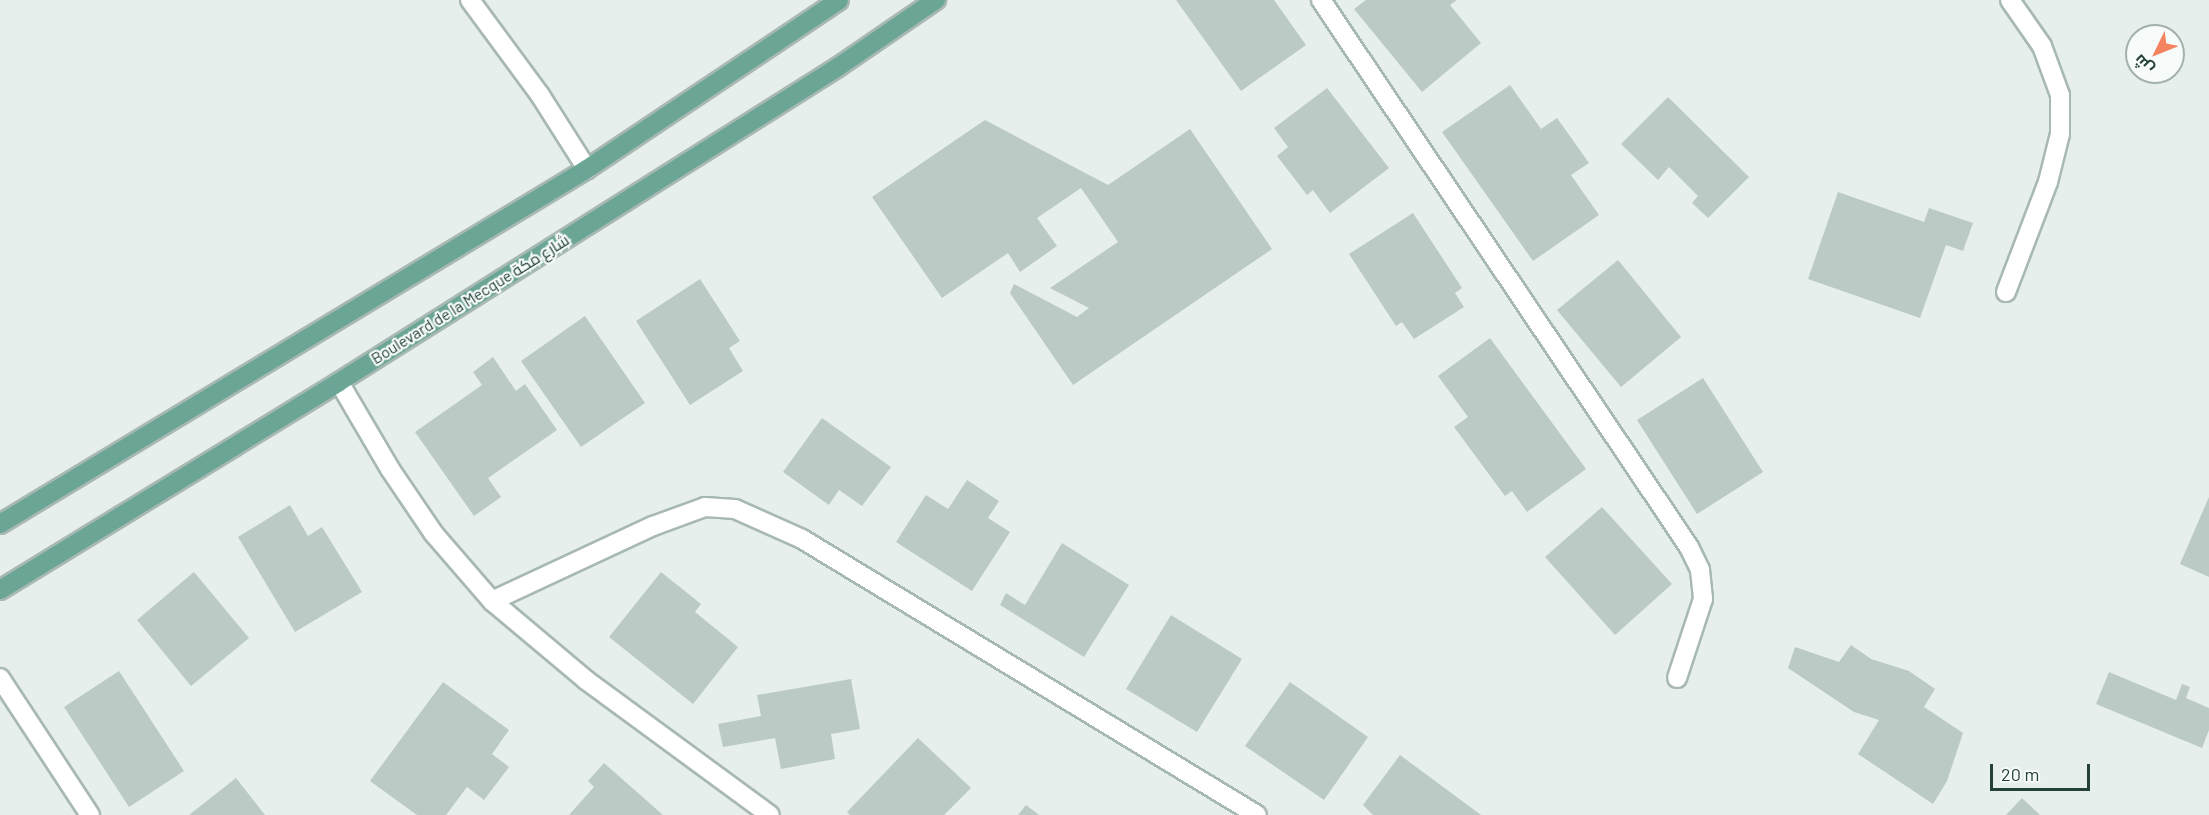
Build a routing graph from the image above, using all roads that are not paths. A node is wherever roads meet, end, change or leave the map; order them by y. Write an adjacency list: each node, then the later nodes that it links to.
1 (470, 0): 6 (street)
2 (840, 0): 6 (main road)
3 (936, 0): 8 (main road, Boulevard de la Mecque شارع مكة)
4 (1321, 0): 13 (street)
5 (2010, 0): 7 (street)
6 (587, 169): 9 (main road)
7 (2006, 292)
8 (339, 382): 10 (main road, Boulevard de la Mecque شارع مكة); 11 (street)
9 (0, 524)
10 (0, 590)
11 (492, 601): 15 (street); 16 (street)
12 (0, 678): 14 (street)
13 (1677, 678)
14 (90, 815)
15 (770, 815)
16 (1257, 815)

